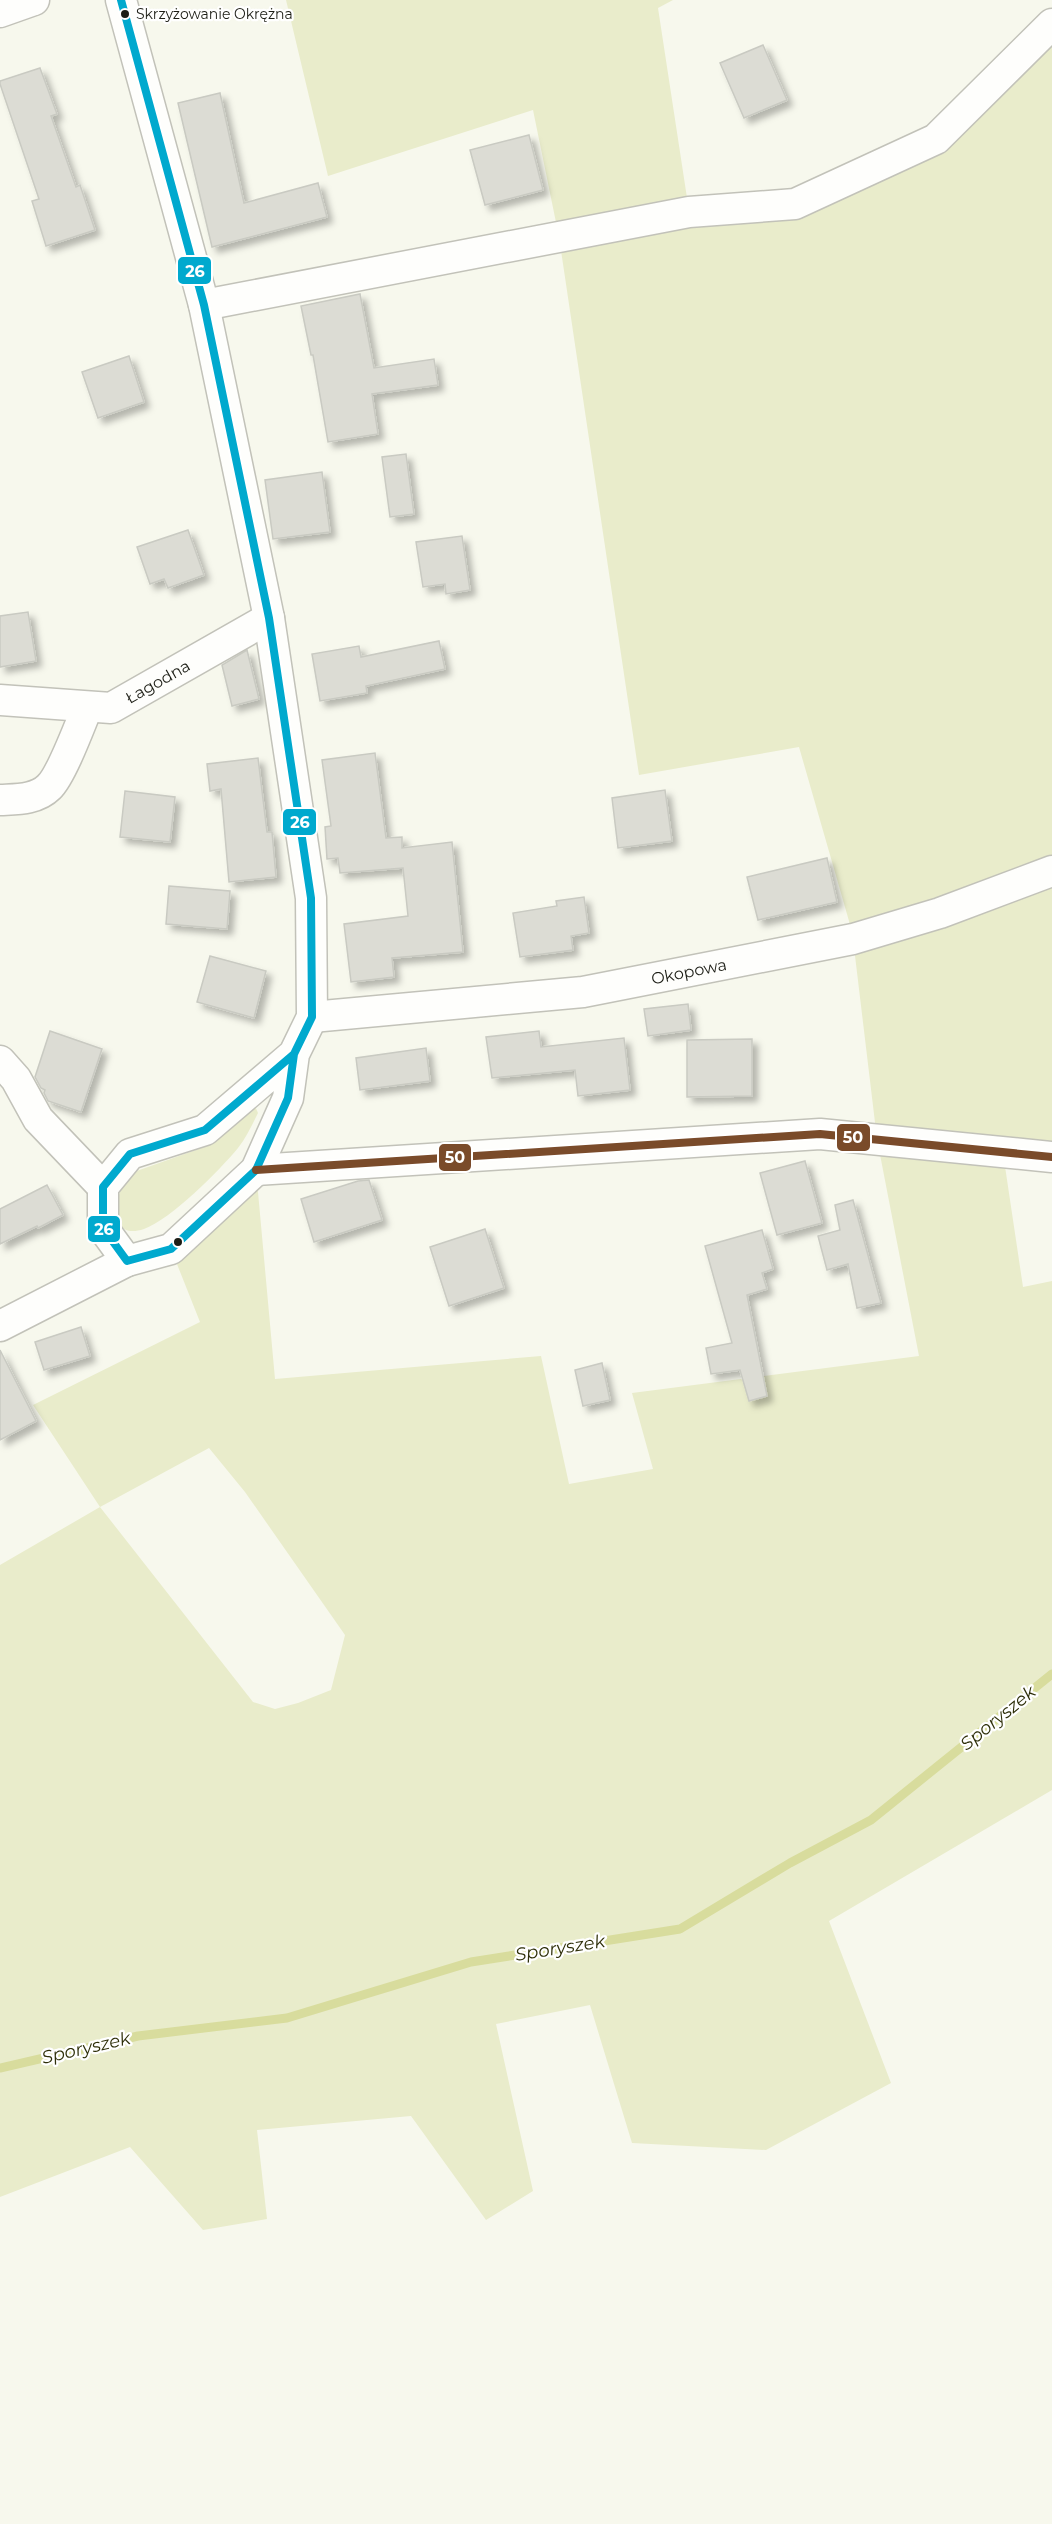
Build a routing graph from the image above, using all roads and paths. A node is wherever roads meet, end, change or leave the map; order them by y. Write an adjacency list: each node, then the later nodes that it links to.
1 (34, 0): 3 (street)
2 (121, 0): 5 (street)
3 (0, 12)
4 (1052, 24): 5 (street)
5 (204, 305): 6 (street)
6 (269, 618): 8 (street, Łagodna); 11 (street)
7 (0, 700): 8 (street, Łagodna)
8 (87, 708): 9 (street)
9 (0, 801)
10 (1052, 871): 11 (street, Okopowa)
11 (312, 1017): 12 (street)
12 (294, 1054): 15 (street); 16 (street)
13 (0, 1061): 16 (street)
14 (1052, 1157): 15 (street)
15 (256, 1170): 17 (street)
16 (102, 1187): 17 (street)
17 (127, 1261): 18 (street)
18 (0, 1326)

